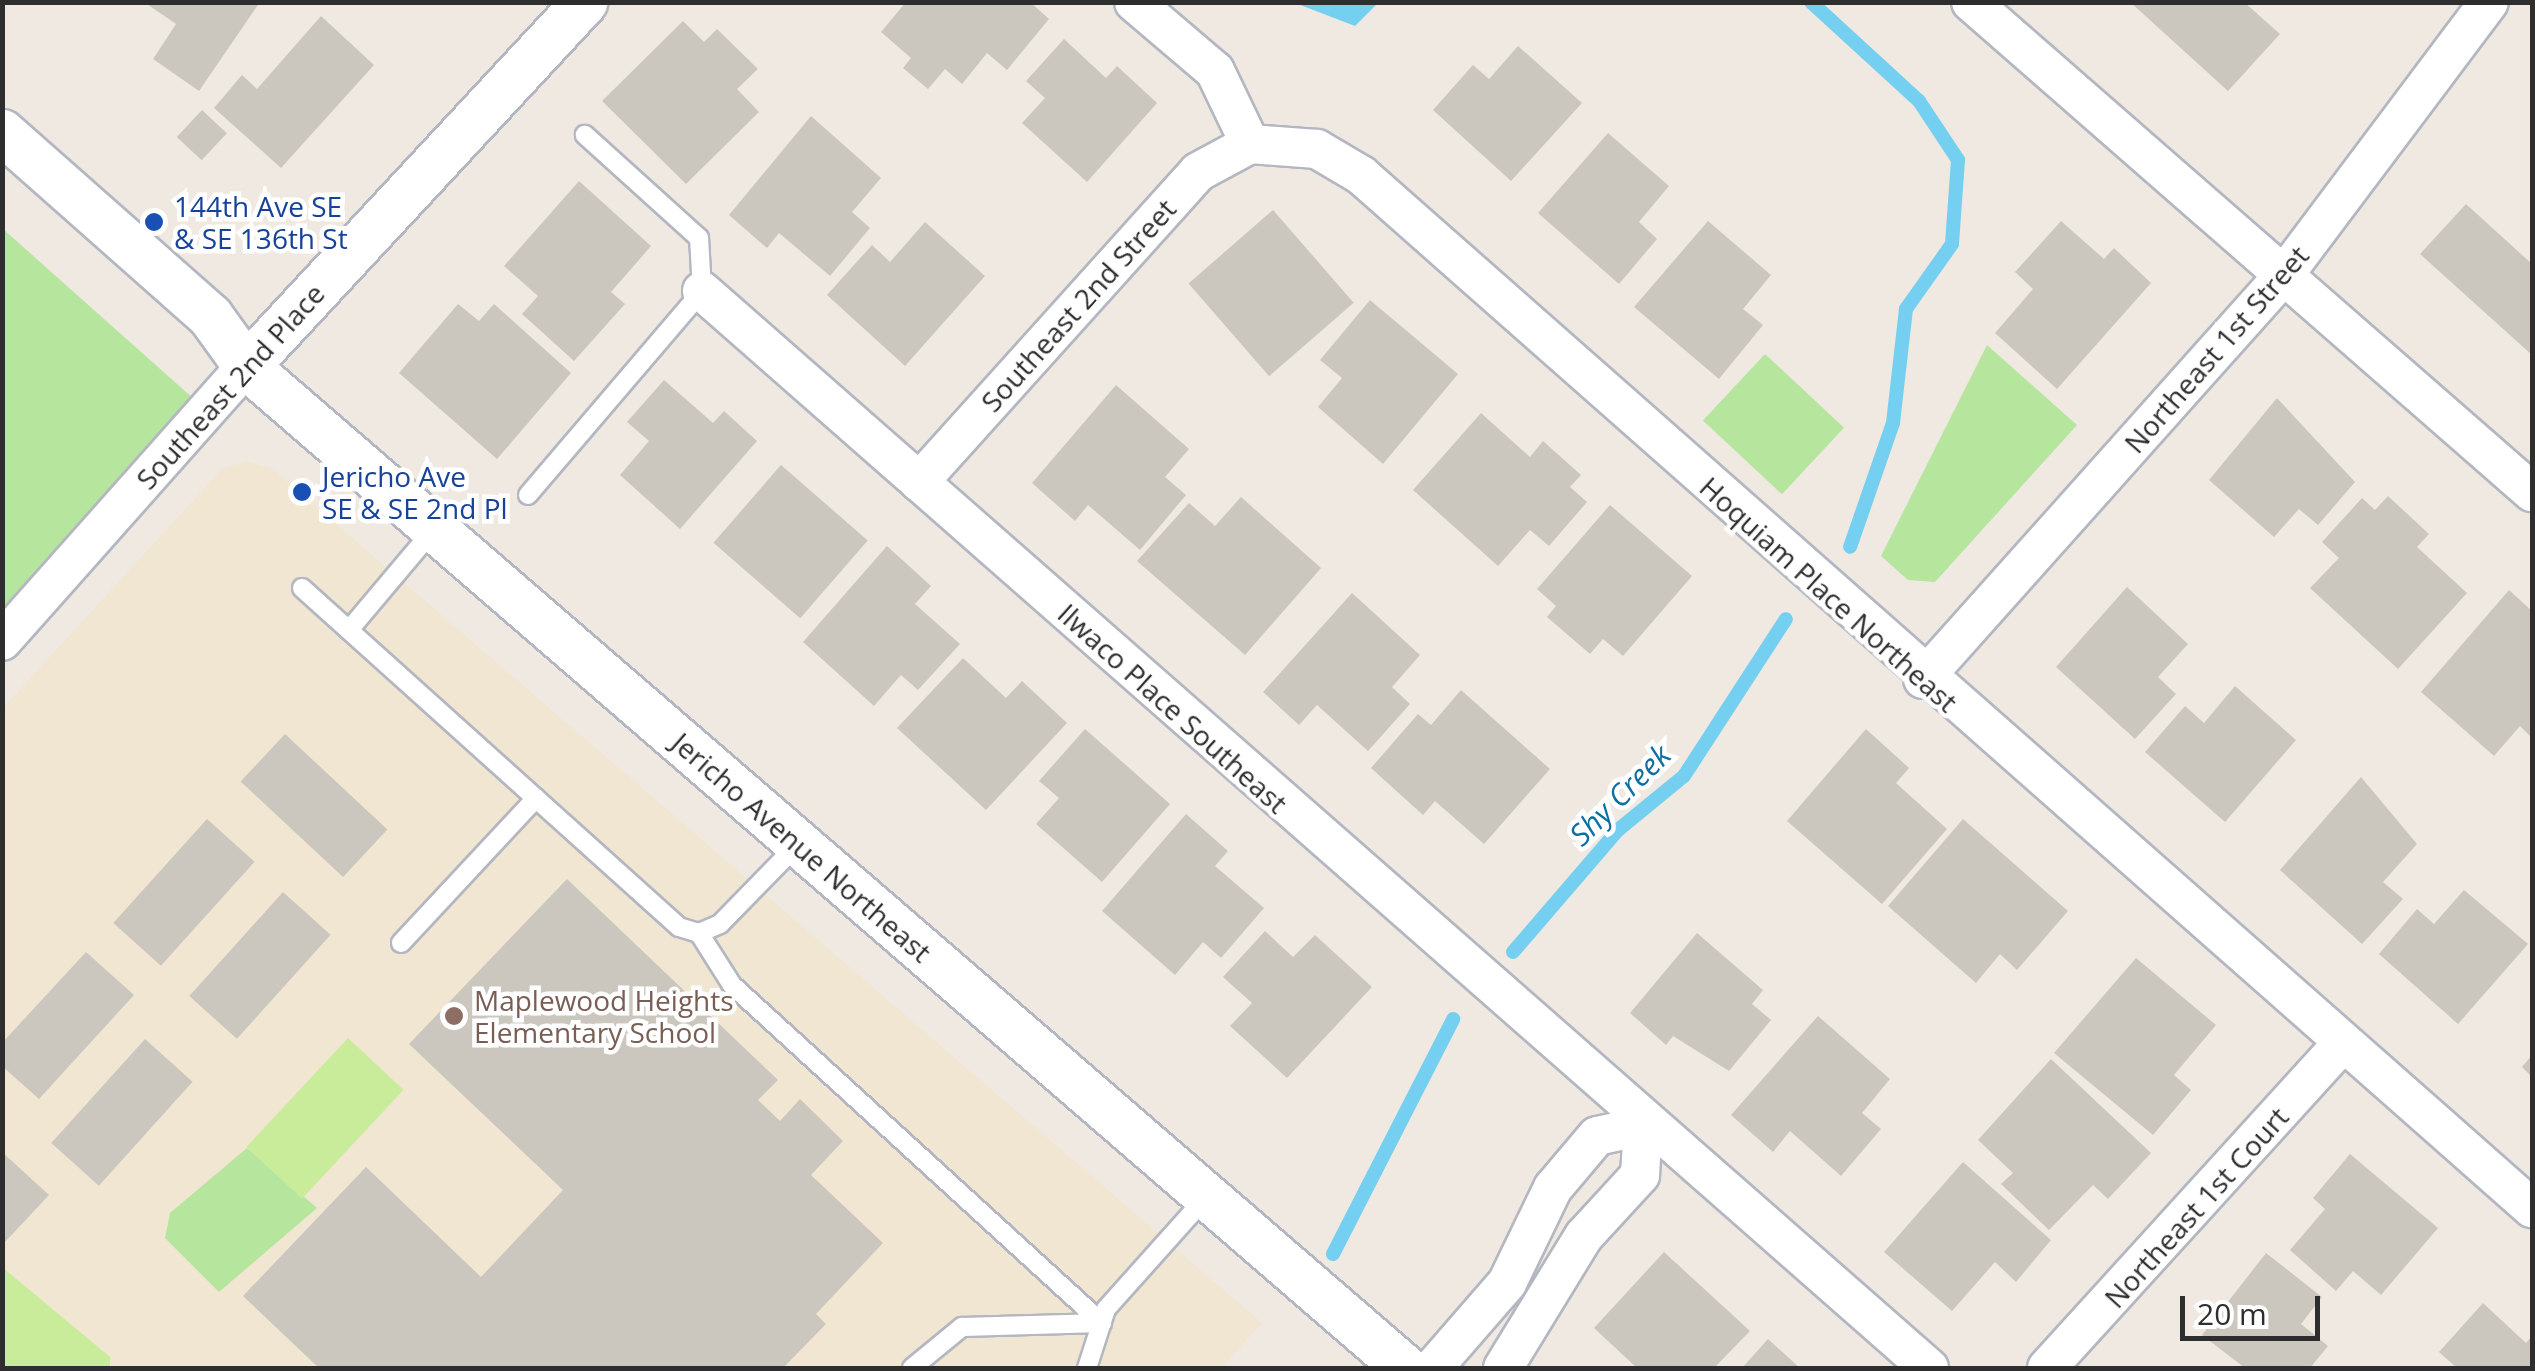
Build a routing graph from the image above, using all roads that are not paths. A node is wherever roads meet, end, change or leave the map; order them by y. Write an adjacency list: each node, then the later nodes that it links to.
1 (584, 2): 10 (street, Southeast 2nd Place)
2 (1134, 2): 7 (street)
3 (1971, 2): 8 (street)
4 (2488, 2): 8 (street, Northeast 1st Street)
5 (2, 132): 10 (street, Jericho Avenue Northeast)
6 (585, 135): 9 (lane)
7 (1250, 144): 11 (street, Southeast 2nd Street); 18 (street, Hoquiam Place Northeast)
8 (2284, 276): 12 (street); 18 (street, Northeast 1st Street)
9 (702, 291): 11 (street, Ilwaco Place Southeast); 13 (lane)
10 (246, 366): 14 (street, Jericho Avenue Northeast); 17 (street, Southeast 2nd Place)
11 (919, 482): 24 (street, Ilwaco Place Southeast)
12 (2532, 492)
13 (528, 496)
14 (434, 529): 16 (lane); 20 (street, Jericho Avenue Northeast)
15 (302, 588): 16 (lane)
16 (350, 630): 19 (lane)
17 (2, 641)
18 (1924, 679): 23 (street, Hoquiam Place Northeast)
19 (536, 798): 21 (lane); 22 (lane)
20 (798, 844): 21 (lane); 25 (street, Jericho Avenue Northeast)
21 (699, 933): 27 (lane)
22 (401, 943)
23 (2342, 1043): 26 (street, Hoquiam Place Northeast); 34 (street, Northeast 1st Court)
24 (1644, 1126): 31 (street); 32 (street); 33 (street, Ilwaco Place Southeast)
25 (1206, 1197): 27 (lane); 30 (street, Jericho Avenue Northeast)
26 (2532, 1208)
27 (1102, 1323): 28 (lane); 29 (lane)
28 (912, 1368)
29 (1088, 1368)
30 (1405, 1368)
31 (1433, 1368)
32 (1504, 1368)
33 (1929, 1368)
34 (2047, 1368)

